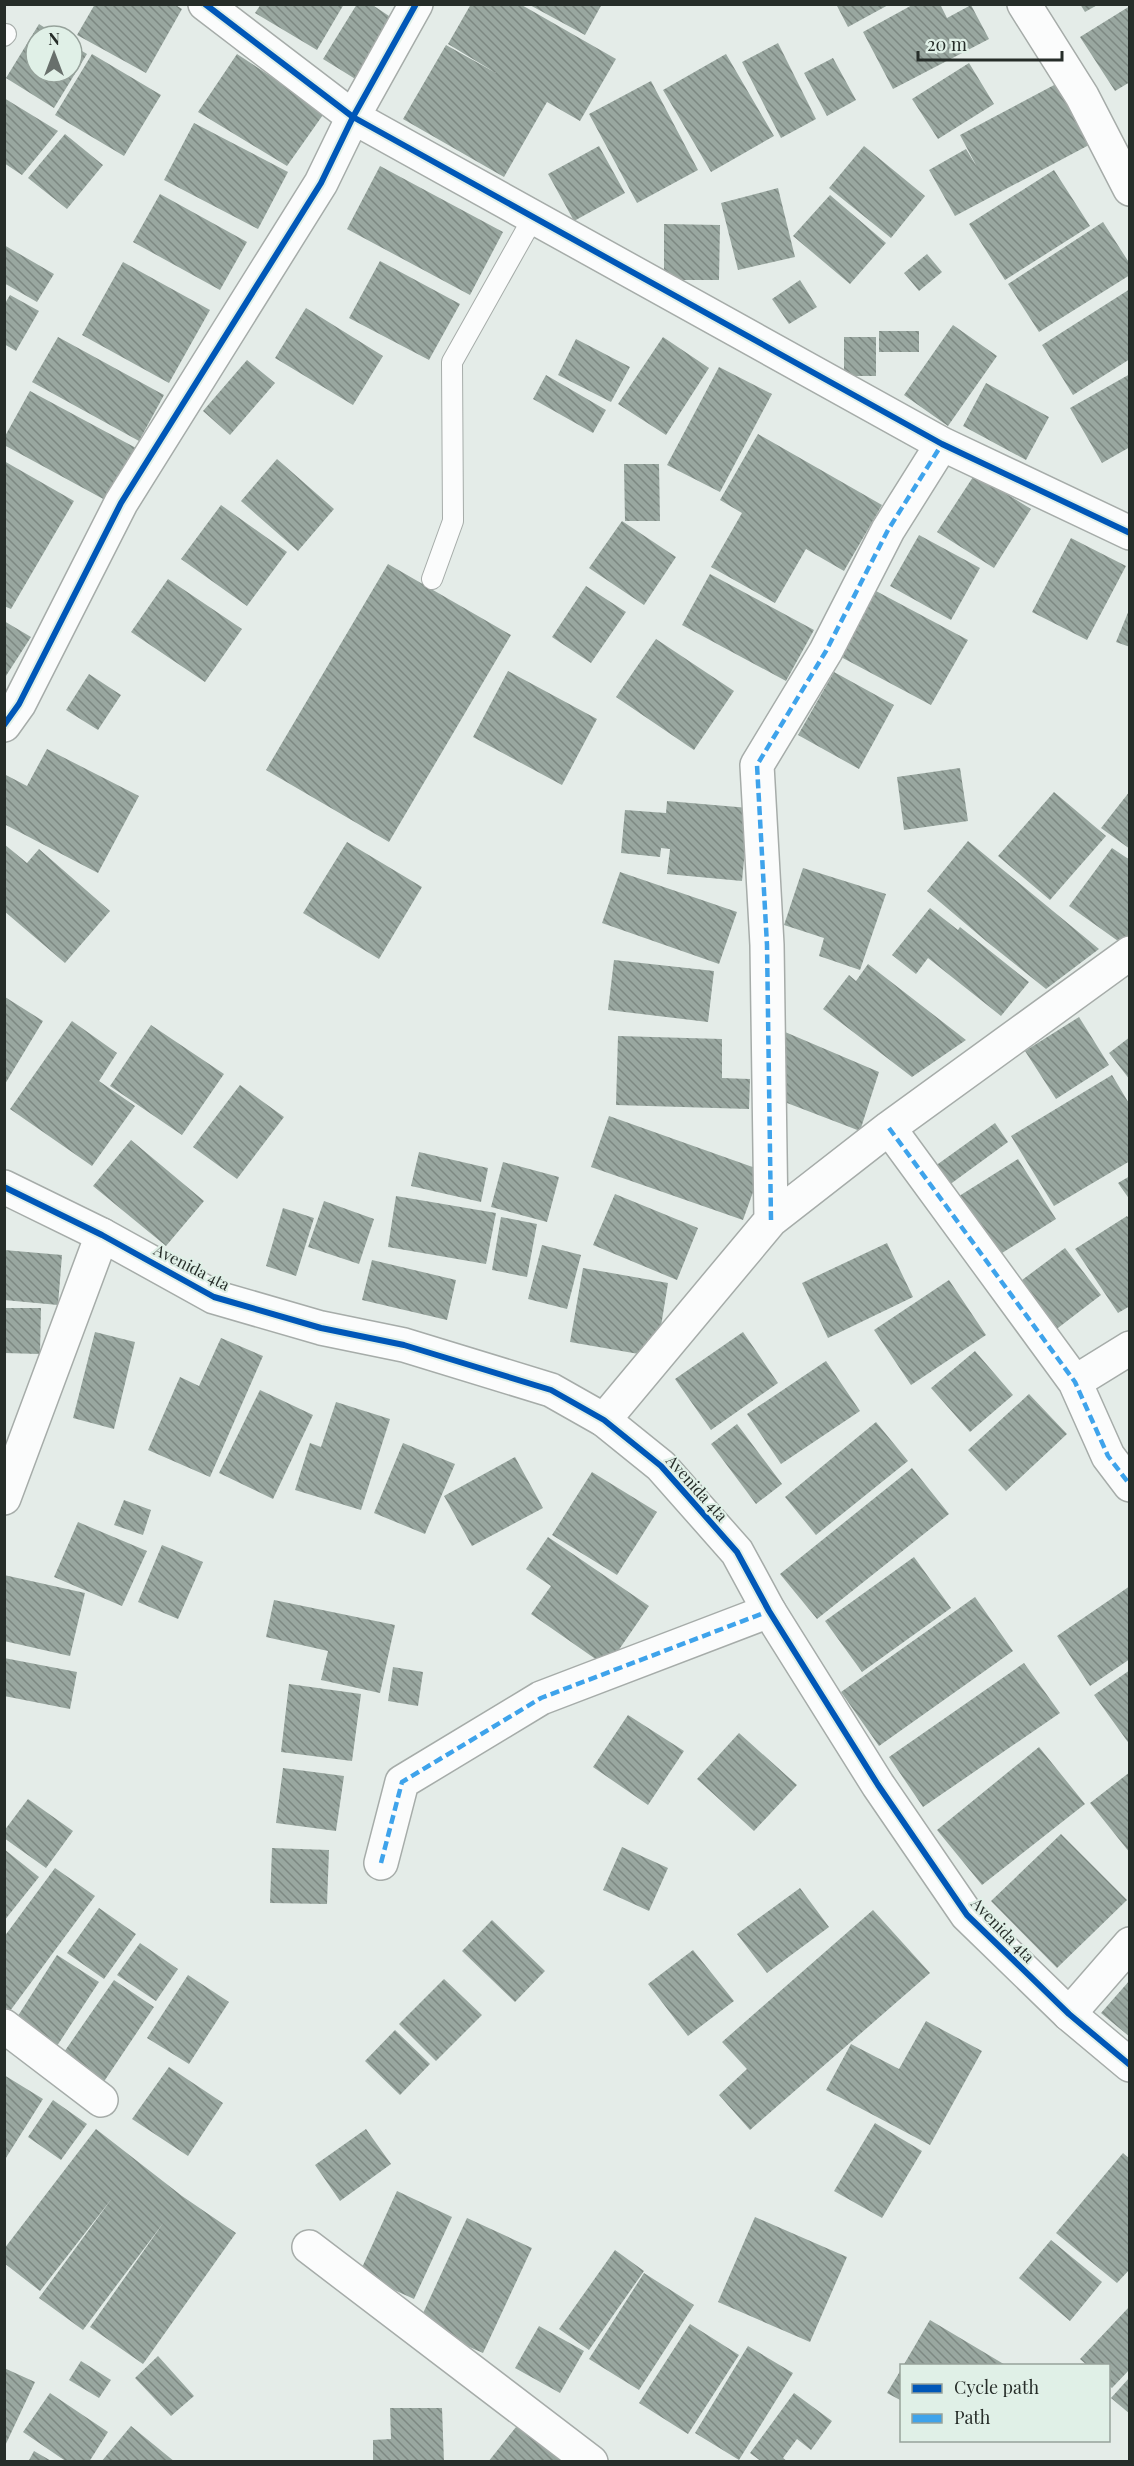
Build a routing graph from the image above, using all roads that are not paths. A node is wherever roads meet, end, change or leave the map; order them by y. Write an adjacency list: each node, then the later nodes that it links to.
1 (205, 4): 4 (street)
2 (416, 4): 4 (street)
3 (1024, 4): 5 (street)
4 (353, 117): 6 (street); 10 (street)
5 (1130, 189)
6 (533, 218): 7 (street); 9 (lane)
7 (942, 444): 8 (street); 14 (street)
8 (1130, 533)
9 (432, 579)
10 (5, 722)
11 (1130, 953): 12 (street)
12 (889, 1128): 14 (street); 17 (street)
13 (4, 1187): 15 (street, Avenida 4ta)
14 (771, 1220): 18 (street)
15 (102, 1235): 18 (street, Avenida 4ta); 20 (street)
16 (1130, 1348): 17 (street)
17 (1075, 1382): 19 (street)
18 (604, 1420): 21 (street, Avenida 4ta)
19 (1130, 1485)
20 (4, 1498)
21 (769, 1611): 22 (street); 24 (street, Avenida 4ta)
22 (381, 1863)
23 (1130, 1944): 24 (street)
24 (1069, 2014): 26 (street, Avenida 4ta)
25 (4, 2026): 27 (street)
26 (1130, 2065)
27 (101, 2100)
28 (309, 2247): 29 (street)
29 (591, 2462)

